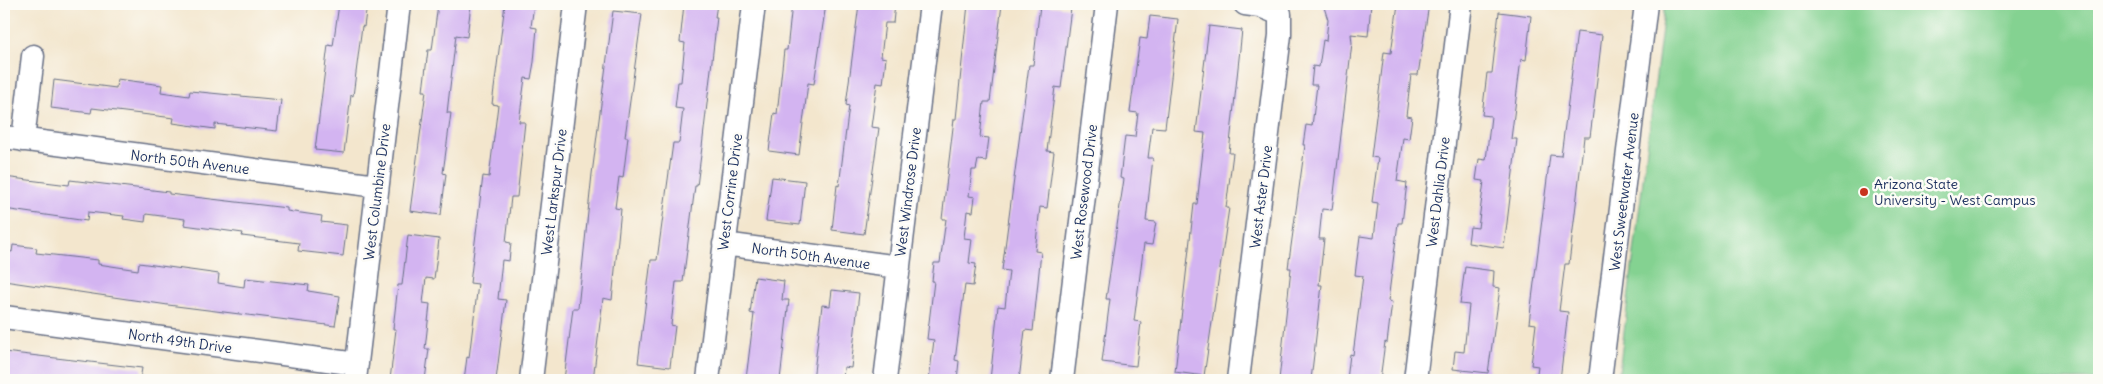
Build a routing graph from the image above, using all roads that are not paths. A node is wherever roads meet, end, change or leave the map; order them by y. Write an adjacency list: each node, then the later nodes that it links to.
1 (399, 4): 11 (street, West Columbine Drive)
2 (576, 4): 16 (street, West Larkspur Drive)
3 (754, 4): 12 (street, West Corrine Drive)
4 (931, 4): 13 (street, West Windrose Drive)
5 (1107, 4): 19 (street, West Rosewood Drive)
6 (1246, 4): 20 (street, West Aster Drive)
7 (1461, 4): 21 (street, West Dahlia Drive)
8 (1646, 4): 22 (street, West Sweetwater Avenue)
9 (32, 56): 10 (street)
10 (13, 138): 11 (street, North 50th Avenue)
11 (377, 186): 15 (street, West Columbine Drive)
12 (724, 244): 13 (street, North 50th Avenue); 17 (street, West Corrine Drive)
13 (899, 268): 18 (street, West Windrose Drive)
14 (4, 317): 15 (street, North 49th Drive)
15 (356, 372)
16 (531, 380)
17 (708, 380)
18 (885, 380)
19 (1062, 380)
20 (1238, 380)
21 (1416, 380)
22 (1600, 380)

